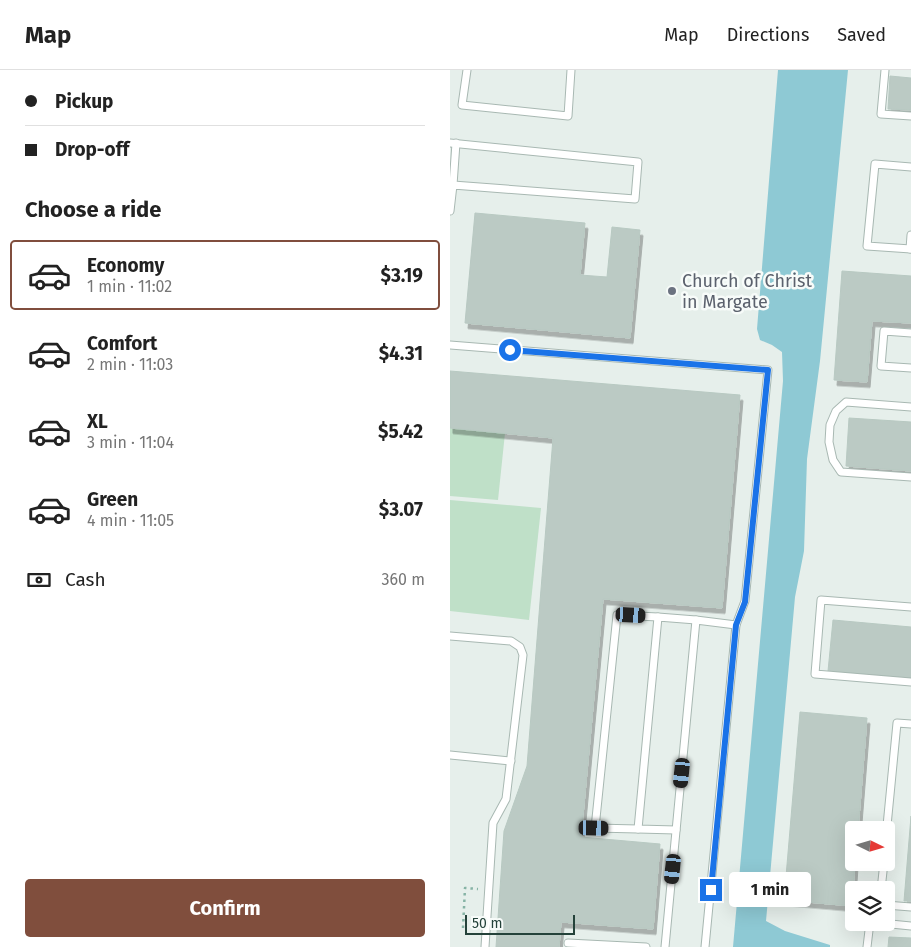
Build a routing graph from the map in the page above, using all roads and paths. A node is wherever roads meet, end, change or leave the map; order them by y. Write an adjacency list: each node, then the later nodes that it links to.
1 (467, 70): 2 (lane)
2 (571, 70)
3 (885, 70): 4 (lane)
4 (911, 116)
5 (453, 143): 7 (lane); 7 (lane)
6 (911, 167): 10 (lane)
7 (453, 185): 8 (lane)
8 (450, 211)
9 (911, 235): 10 (lane)
10 (910, 249)
11 (911, 333): 13 (lane)
12 (450, 345): 19 (lane)
13 (911, 368)
14 (911, 407): 15 (lane)
15 (911, 477)
16 (911, 607): 21 (lane)
17 (658, 617): 18 (lane); 26 (lane); 26 (lane)
18 (696, 620): 19 (lane); 27 (lane)
19 (736, 625): 39 (lane)
20 (450, 636): 24 (lane)
21 (911, 682)
22 (911, 724): 25 (lane)
23 (450, 756): 24 (lane)
24 (511, 761): 36 (lane)
25 (887, 821)
26 (638, 829): 27 (lane)
27 (676, 830): 38 (lane)
28 (479, 889): 33 (path)
29 (895, 906): 30 (lane)
30 (911, 907)
31 (895, 924): 32 (lane)
32 (911, 926)
33 (463, 928)
34 (869, 931): 40 (lane)
35 (568, 942): 37 (lane)
36 (485, 947)
37 (646, 947)
38 (665, 947)
39 (705, 947)
40 (868, 947)

